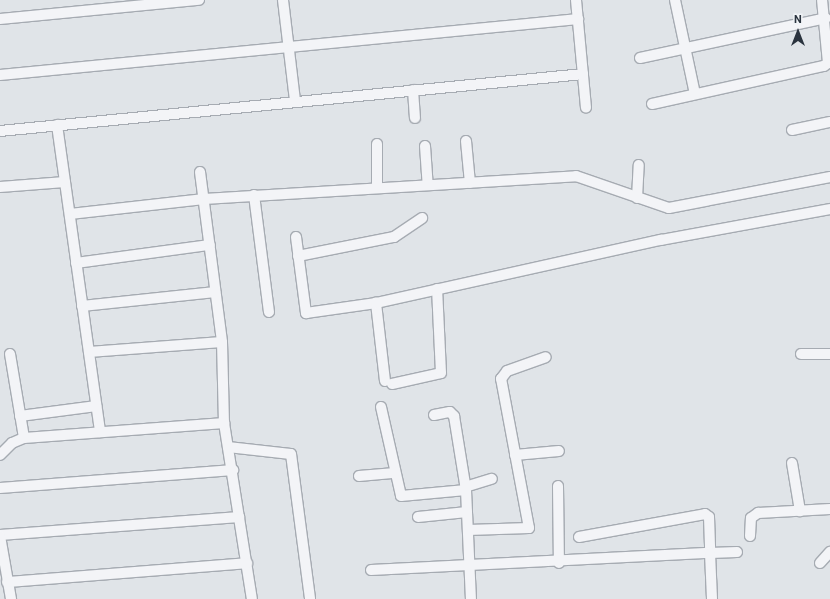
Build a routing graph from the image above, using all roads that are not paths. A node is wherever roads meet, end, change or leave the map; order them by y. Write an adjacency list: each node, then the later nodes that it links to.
1 (199, 0): 8 (street)
2 (283, 0): 9 (street)
3 (576, 0): 6 (street)
4 (675, 0): 10 (street)
5 (822, 0): 7 (street)
6 (578, 18): 9 (street); 12 (street)
7 (826, 18): 10 (street); 15 (street)
8 (0, 19)
9 (288, 47): 13 (street); 16 (street)
10 (685, 48): 11 (street); 15 (street)
11 (640, 58)
12 (583, 74): 14 (street); 18 (street)
13 (0, 75)
14 (413, 90): 16 (street); 19 (street)
15 (695, 94): 17 (street)
16 (294, 101): 21 (street)
17 (652, 104)
18 (586, 108)
19 (415, 118)
20 (830, 122): 22 (street)
21 (57, 126): 23 (street); 30 (street)
22 (792, 130)
23 (0, 131)
24 (466, 141): 31 (street)
25 (377, 144): 34 (street)
26 (425, 146): 32 (street)
27 (638, 165): 36 (street)
28 (200, 172): 37 (street)
29 (830, 177): 36 (street)
30 (65, 182): 33 (street); 39 (street)
31 (470, 182): 32 (street); 36 (street)
32 (428, 185): 34 (street)
33 (0, 187)
34 (377, 188): 35 (street)
35 (254, 195): 37 (street); 49 (street)
36 (637, 198)
37 (204, 199): 39 (street); 42 (street)
38 (830, 209): 45 (street)
39 (70, 214): 44 (street)
40 (422, 218): 43 (street)
41 (296, 237): 43 (street)
42 (210, 245): 44 (street); 46 (street)
43 (298, 256): 47 (street)
44 (76, 263): 48 (street)
45 (437, 289): 47 (street); 47 (street)
46 (216, 292): 48 (street); 50 (street)
47 (376, 303)
48 (82, 306): 51 (street)
49 (269, 312)
50 (222, 342): 51 (street); 60 (street)
51 (89, 352): 56 (street)
52 (10, 354): 59 (street)
53 (801, 354): 54 (street)
54 (830, 354)
55 (546, 357): 66 (street)
56 (96, 406): 59 (street); 61 (street)
57 (381, 407): 69 (street)
58 (434, 415): 74 (street)
59 (20, 416): 62 (street)
60 (224, 423): 61 (street); 63 (street)
61 (100, 432): 62 (street)
62 (24, 438): 65 (street)
63 (228, 447): 68 (street); 95 (street)
64 (559, 451): 66 (street)
65 (0, 455)
66 (515, 455): 80 (street)
67 (792, 463): 76 (street)
68 (233, 470): 73 (street); 78 (street)
69 (395, 473): 70 (street); 74 (street)
70 (359, 476)
71 (492, 479): 74 (street)
72 (558, 486): 88 (street)
73 (0, 488)
74 (465, 489): 77 (street)
75 (830, 509): 76 (street)
76 (800, 511): 82 (street)
77 (467, 512): 79 (street); 80 (street)
78 (239, 517): 81 (street); 87 (street)
79 (418, 517)
80 (468, 530): 90 (street)
81 (0, 535): 92 (street)
82 (750, 536)
83 (580, 537): 86 (street)
84 (738, 552): 86 (street)
85 (830, 552): 89 (street)
86 (710, 553): 88 (street); 97 (street)
87 (246, 563): 92 (street); 94 (street)
88 (559, 563): 90 (street)
89 (820, 563)
90 (471, 567): 91 (street); 96 (street)
91 (371, 570)
92 (8, 582): 93 (street)
93 (10, 599)
94 (252, 599)
95 (310, 599)
96 (471, 599)
97 (712, 599)

